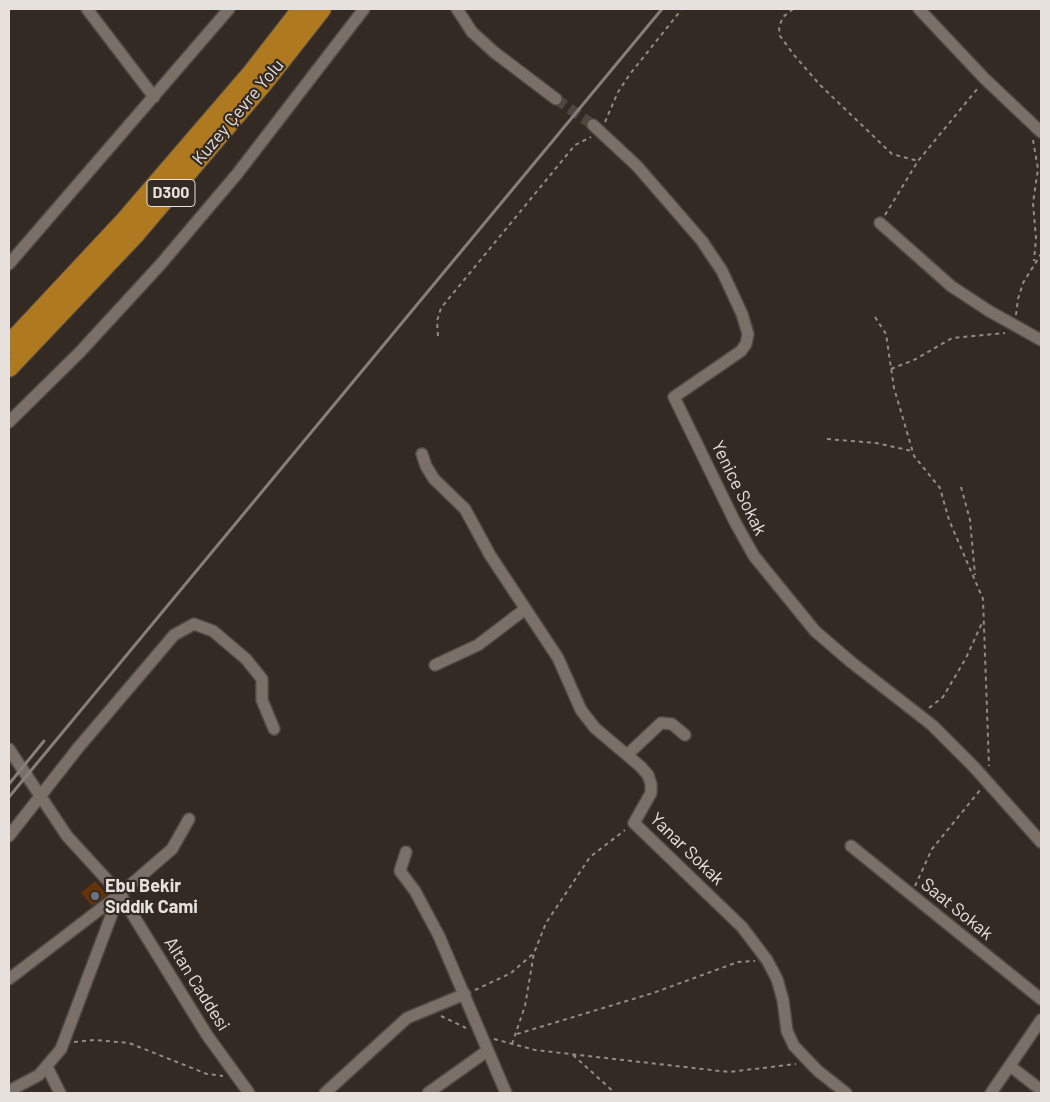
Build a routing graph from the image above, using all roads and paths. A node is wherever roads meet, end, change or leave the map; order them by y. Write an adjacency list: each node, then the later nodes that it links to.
1 (87, 9): 11 (street)
2 (229, 9): 11 (street)
3 (301, 9): 25 (highway, Kuzey Çevre Yolu / D300)
4 (322, 9): 26 (highway, Kuzey Çevre Yolu / D300)
5 (364, 9): 28 (street)
6 (458, 9): 12 (street)
7 (682, 9): 14 (path)
8 (793, 9): 16 (path)
9 (919, 9): 10 (street)
10 (986, 80): 13 (street); 16 (path)
11 (154, 97): 19 (street)
12 (556, 99)
13 (1026, 117): 15 (street); 20 (path)
14 (597, 129): 23 (path); 37 (street, Yenice Sokak)
15 (1041, 132)
16 (918, 161): 17 (path)
17 (880, 223): 22 (street)
18 (1041, 254): 20 (path)
19 (9, 264)
20 (1034, 264): 22 (path)
21 (875, 317): 27 (path)
22 (1018, 327): 24 (street); 27 (path)
23 (438, 336)
24 (1041, 340)
25 (9, 344)
26 (9, 368)
27 (890, 369): 30 (path)
28 (9, 422)
29 (827, 439): 30 (path)
30 (912, 451): 33 (path)
31 (422, 454): 34 (street, Yanar Sokak)
32 (961, 486): 33 (path)
33 (976, 578): 35 (path)
34 (524, 610): 36 (street); 41 (street, Yanar Sokak)
35 (984, 620): 37 (path); 42 (path)
36 (435, 665)
37 (916, 711): 42 (street, Yenice Sokak)
38 (274, 729): 43 (street)
39 (685, 735): 41 (street)
40 (9, 749): 43 (street, Altan Caddesi)
41 (627, 756): 45 (street, Yanar Sokak)
42 (987, 781): 47 (street, Yenice Sokak); 51 (path)
43 (41, 798): 46 (street); 50 (street, Altan Caddesi)
44 (189, 819): 50 (street)
45 (634, 823): 52 (path); 53 (street, Yanar Sokak)
46 (9, 836)
47 (1041, 842)
48 (851, 846): 51 (street, Saat Sokak)
49 (406, 852): 55 (street)
50 (120, 894): 54 (street); 62 (street); 68 (street, Altan Caddesi)
51 (911, 894): 56 (street, Saat Sokak)
52 (534, 953): 55 (path); 60 (path)
53 (767, 960): 60 (path); 65 (street, Yanar Sokak)
54 (9, 979)
55 (465, 994): 57 (street); 59 (street)
56 (1041, 999)
57 (428, 1010): 59 (path); 73 (street)
58 (1041, 1020): 66 (street)
59 (479, 1034): 61 (path); 63 (street)
60 (517, 1034): 61 (path)
61 (512, 1044): 64 (path)
62 (62, 1045): 67 (street); 68 (path)
63 (487, 1051): 74 (street); 75 (street)
64 (571, 1054): 65 (path); 76 (path)
65 (808, 1062): 77 (street, Yanar Sokak)
66 (1010, 1066): 70 (street); 78 (street)
67 (48, 1067): 69 (street); 71 (street)
68 (235, 1075): 72 (street, Altan Caddesi)
69 (11, 1090)
70 (1041, 1090)
71 (60, 1093)
72 (249, 1093)
73 (325, 1093)
74 (428, 1093)
75 (506, 1093)
76 (615, 1093)
77 (846, 1093)
78 (991, 1093)

